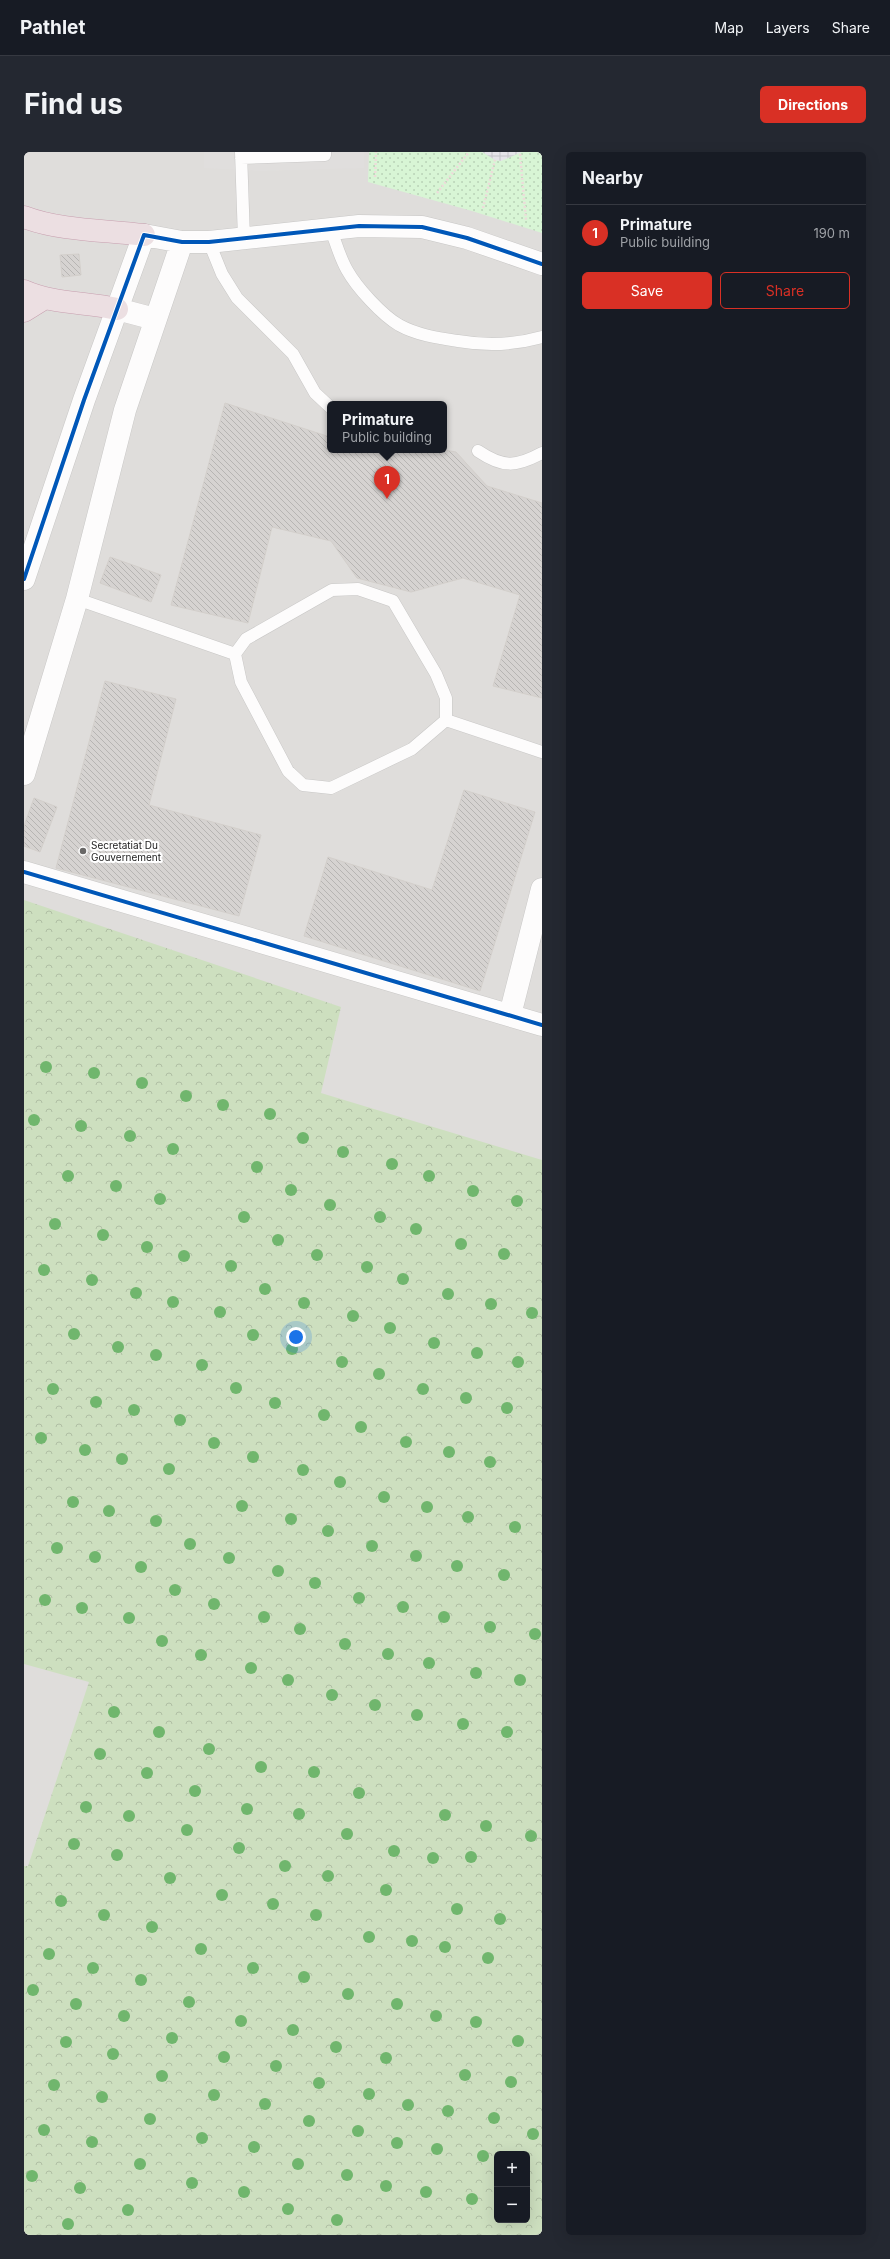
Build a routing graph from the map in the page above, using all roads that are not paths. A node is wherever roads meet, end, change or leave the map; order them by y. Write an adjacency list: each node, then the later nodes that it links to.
1 (325, 152): 2 (lane)
2 (241, 155): 6 (lane)
3 (24, 217): 5 (highway)
4 (331, 230): 6 (street); 9 (street); 15 (lane)
5 (144, 235): 7 (street); 12 (street)
6 (244, 239): 8 (street)
7 (182, 242): 8 (street); 14 (street)
8 (209, 242): 16 (lane)
9 (542, 264)
10 (24, 291): 11 (highway)
11 (45, 298): 12 (highway); 13 (highway)
12 (117, 309): 14 (street); 19 (street)
13 (24, 311)
14 (155, 319): 20 (street)
15 (542, 337)
16 (327, 404)
17 (478, 451): 18 (lane)
18 (542, 453)
19 (24, 579)
20 (77, 599): 21 (lane); 24 (street)
21 (234, 654): 22 (lane); 22 (lane)
22 (446, 720): 23 (lane)
23 (542, 752)
24 (24, 774)
25 (24, 872): 27 (street)
26 (542, 889): 27 (street)
27 (510, 1015): 28 (street)
28 (542, 1025)

